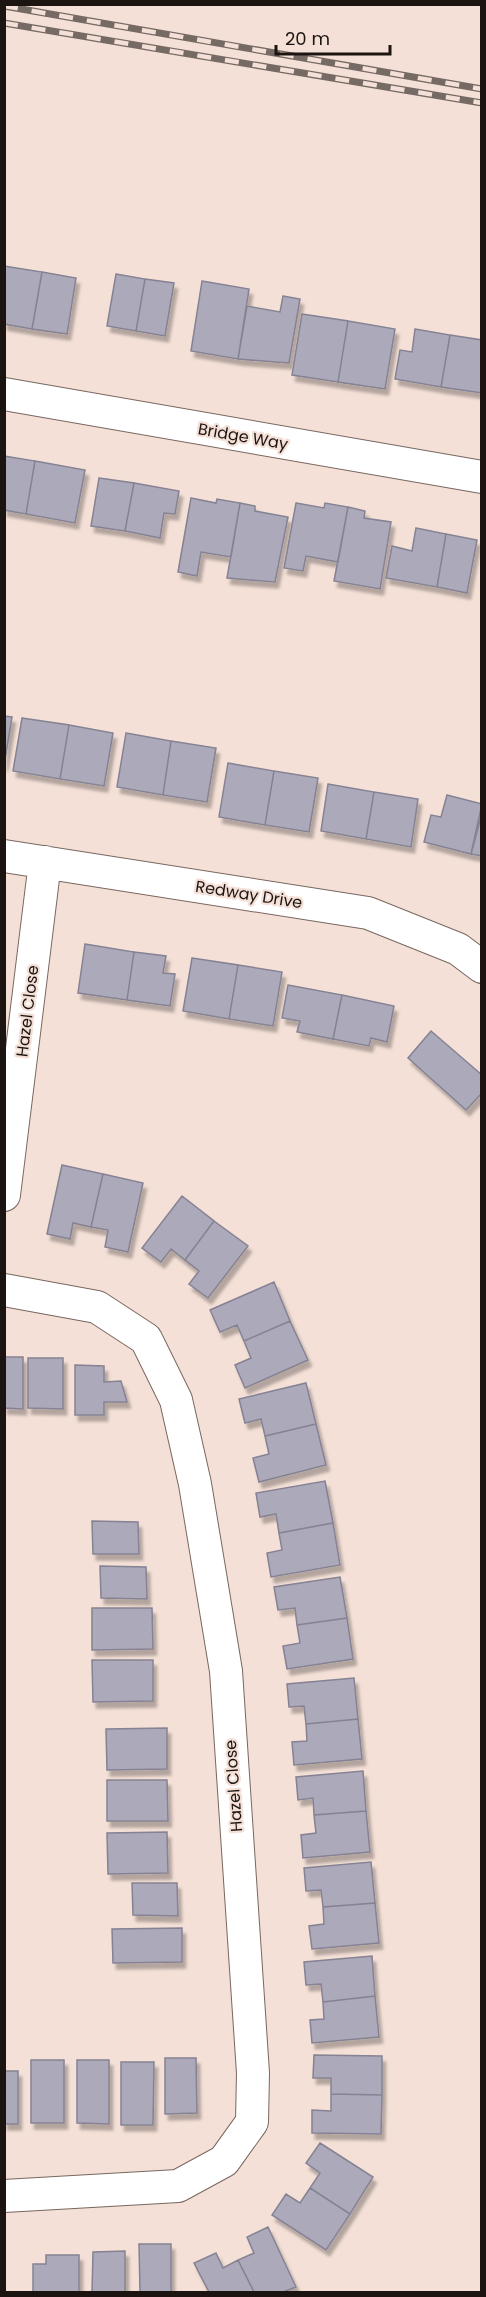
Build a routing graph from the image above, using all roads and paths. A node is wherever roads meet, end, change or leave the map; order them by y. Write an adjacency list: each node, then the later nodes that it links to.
1 (4, 394): 2 (street, Bridge Way)
2 (482, 477)
3 (4, 856): 4 (street, Redway Drive)
4 (45, 862): 5 (street, Redway Drive); 6 (street, Hazel Close)
5 (482, 967)
6 (4, 1195)
7 (4, 1290): 8 (street, Hazel Close)
8 (4, 2196)

